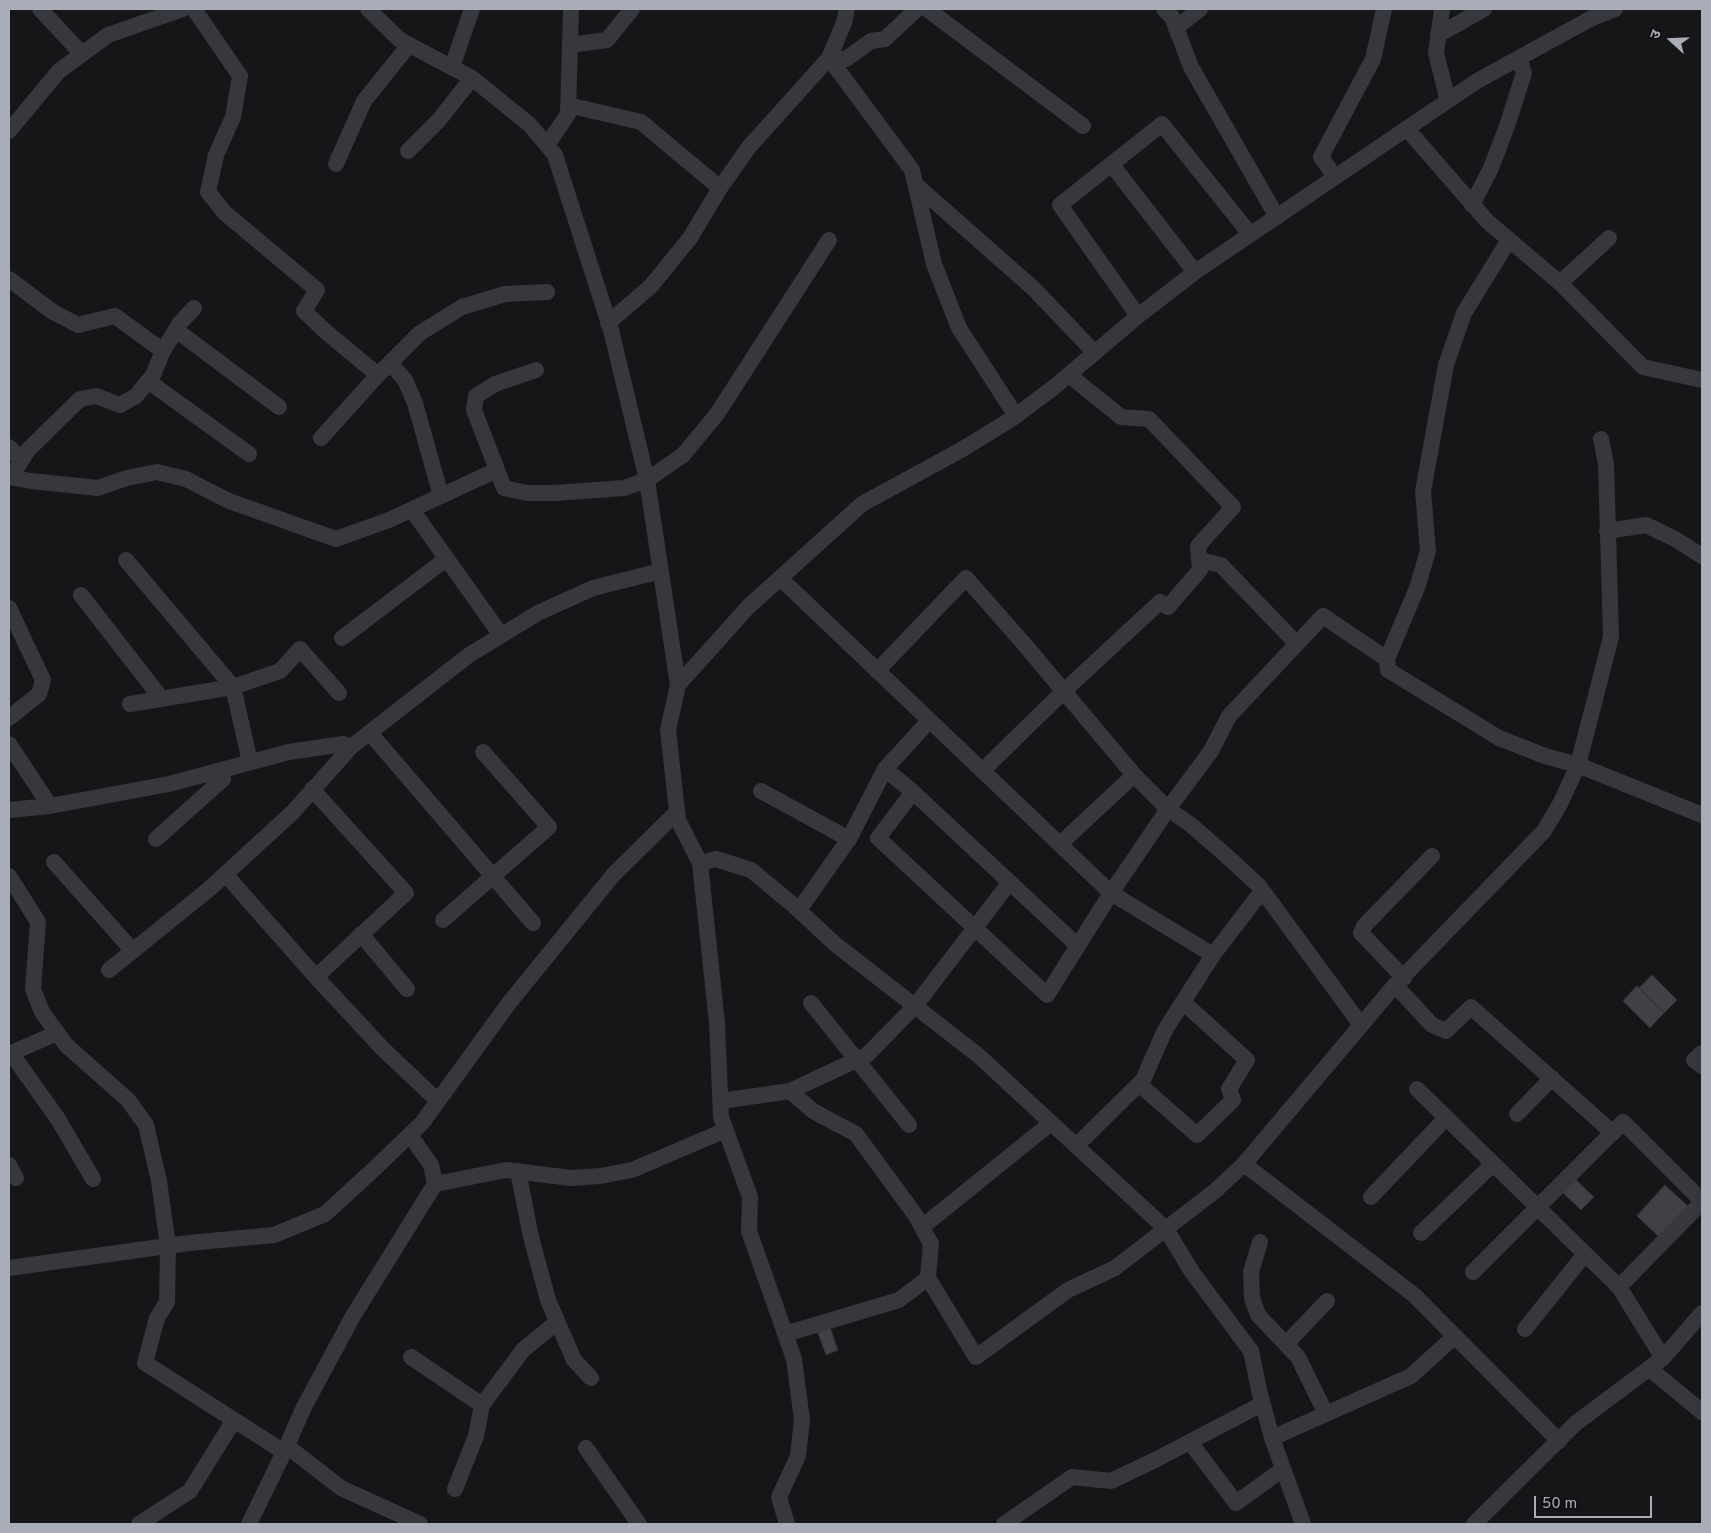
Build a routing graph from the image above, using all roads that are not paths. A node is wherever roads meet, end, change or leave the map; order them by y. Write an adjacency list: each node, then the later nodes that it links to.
1 (40, 9): 22 (street)
2 (183, 9): 17 (street)
3 (194, 9): 58 (street)
4 (368, 9): 20 (street)
5 (472, 9): 25 (street)
6 (571, 9): 21 (street)
7 (632, 9): 21 (street)
8 (847, 9): 23 (street)
9 (917, 9): 23 (street)
10 (927, 9): 29 (street)
11 (1164, 9): 18 (street)
12 (1200, 9): 18 (street)
13 (1384, 9): 36 (street)
14 (1442, 9): 19 (street)
15 (1484, 9): 19 (street)
16 (1615, 9): 24 (street)
17 (158, 13): 22 (street)
18 (1176, 28): 40 (street)
19 (1438, 35): 27 (street)
20 (410, 45): 25 (street); 34 (street)
21 (570, 45): 28 (street)
22 (82, 54): 31 (street)
23 (829, 58): 37 (street); 38 (street)
24 (1519, 58): 27 (street); 39 (street)
25 (452, 67): 26 (street)
26 (472, 78): 32 (street); 33 (street)
27 (1448, 101): 30 (street)
28 (568, 105): 32 (street); 38 (street)
29 (1083, 126)
30 (1407, 129): 36 (street); 39 (street)
31 (9, 131)
32 (547, 145): 51 (street)
33 (408, 151)
34 (336, 164)
35 (1112, 164): 41 (street); 45 (street); 50 (street)
36 (1335, 178): 40 (street)
37 (916, 185): 54 (street); 62 (street)
38 (720, 188): 51 (street)
39 (1472, 205): 44 (street)
40 (1277, 217): 41 (street)
41 (1250, 234): 45 (street)
42 (1608, 238): 47 (street)
43 (829, 240): 70 (street)
44 (1509, 240): 47 (street); 85 (street)
45 (1195, 272): 50 (street)
46 (9, 279): 53 (street)
47 (1560, 283): 60 (street)
48 (547, 292): 55 (street)
49 (194, 308): 52 (street)
50 (1138, 316): 54 (street)
51 (608, 323): 70 (street)
52 (176, 330): 53 (street); 61 (street)
53 (163, 351): 59 (street)
54 (1095, 353): 57 (street)
55 (390, 363): 58 (street); 71 (street)
56 (536, 370): 68 (street)
57 (1069, 374): 62 (street); 77 (street)
58 (378, 375): 63 (street)
59 (148, 380): 66 (street); 67 (street)
60 (1702, 380)
61 (279, 407)
62 (1016, 416): 79 (street)
63 (321, 438)
64 (1601, 439): 73 (street)
65 (9, 447): 67 (street)
66 (249, 454)
67 (21, 460): 69 (street)
68 (497, 470): 70 (street); 71 (street)
69 (10, 477): 72 (street)
70 (647, 480): 78 (street)
71 (441, 496): 72 (street)
72 (412, 510): 75 (street)
73 (1607, 531): 74 (street); 100 (street)
74 (1702, 556)
75 (446, 559): 82 (street); 83 (street)
76 (126, 560): 88 (street)
77 (1199, 560): 84 (street); 89 (street)
78 (661, 571): 82 (street); 87 (street)
79 (780, 578): 86 (street); 87 (street)
80 (81, 595): 91 (street)
81 (9, 610): 93 (street)
82 (501, 635): 95 (street)
83 (342, 638)
84 (1297, 644): 85 (street); 109 (street)
85 (1387, 659): 100 (street)
86 (877, 671): 89 (street); 94 (street)
87 (678, 685): 111 (street)
88 (233, 687): 90 (street); 91 (street); 99 (street)
89 (1064, 691): 103 (street); 104 (street)
90 (339, 693)
91 (161, 698): 92 (street)
92 (130, 704)
93 (9, 717)
94 (929, 721): 101 (street); 103 (street)
95 (370, 733): 97 (street); 121 (street)
96 (9, 744): 108 (street)
97 (352, 747): 99 (street); 105 (street)
98 (483, 752): 121 (street)
99 (250, 762): 102 (street)
100 (1578, 765): 112 (street); 135 (street)
101 (885, 769): 107 (street); 114 (street)
102 (222, 770): 108 (street); 113 (street)
103 (982, 771): 115 (street)
104 (1134, 775): 109 (street); 115 (street)
105 (312, 789): 119 (street); 129 (street)
106 (761, 791): 114 (street)
107 (913, 792): 122 (street); 128 (street)
108 (50, 806): 110 (street)
109 (1168, 809): 123 (street); 124 (street)
110 (9, 810)
111 (677, 812): 118 (street); 150 (street)
112 (1702, 815)
113 (156, 839)
114 (849, 839): 125 (street)
115 (1060, 844): 124 (street)
116 (1432, 856): 135 (street)
117 (54, 862): 131 (street)
118 (700, 862): 125 (street); 151 (street)
119 (225, 874): 131 (street); 134 (street)
120 (9, 876): 141 (street)
121 (493, 876): 126 (street); 127 (street)
122 (1010, 882): 128 (street); 130 (street)
123 (1262, 891): 132 (street); 140 (street)
124 (1111, 892): 130 (street); 132 (street)
125 (799, 910): 139 (street)
126 (443, 920)
127 (533, 923)
128 (975, 928): 130 (street); 139 (street)
129 (361, 934): 134 (street); 136 (street)
130 (1078, 946)
131 (133, 951): 133 (street)
132 (1213, 955): 137 (street)
133 (109, 970)
134 (316, 977): 150 (street)
135 (1400, 982): 140 (street); 146 (street)
136 (407, 989)
137 (1183, 1002): 147 (street); 147 (street)
138 (811, 1003): 144 (street)
139 (915, 1006): 144 (street); 154 (street)
140 (1361, 1025): 160 (street)
141 (57, 1033): 142 (street); 172 (street)
142 (10, 1053): 163 (street)
143 (1702, 1053): 145 (street)
144 (857, 1060): 149 (street); 155 (street)
145 (1702, 1066)
146 (1552, 1078): 152 (street); 157 (street)
147 (1139, 1084): 159 (street)
148 (1417, 1089): 153 (street)
149 (790, 1091): 151 (street); 168 (street)
150 (438, 1101): 158 (street)
151 (721, 1101): 156 (street)
152 (1517, 1114)
153 (1446, 1118): 161 (street); 165 (street)
154 (1051, 1123): 159 (street); 168 (street)
155 (910, 1125)
156 (726, 1130): 162 (street); 182 (street)
157 (1613, 1133): 166 (street); 167 (street)
158 (410, 1135): 164 (street); 172 (street)
159 (1076, 1146): 169 (street)
160 (1244, 1164): 169 (street); 183 (street)
161 (1493, 1164): 167 (street); 170 (street)
162 (518, 1171): 164 (street); 180 (street)
163 (93, 1179)
164 (435, 1184): 198 (street)
165 (1371, 1197)
166 (1702, 1202): 177 (street)
167 (1538, 1208): 173 (street); 175 (street)
168 (922, 1227): 176 (street)
169 (1166, 1230): 176 (street); 189 (street)
170 (1421, 1233)
171 (1260, 1242): 184 (street)
172 (168, 1246): 174 (street); 193 (street)
173 (1586, 1254): 177 (street); 181 (street)
174 (9, 1268)
175 (1473, 1272)
176 (928, 1278): 182 (street)
177 (1619, 1287): 186 (street)
178 (1327, 1301): 184 (street)
179 (1702, 1313): 186 (street)
180 (557, 1322): 188 (street); 190 (street)
181 (1525, 1329)
182 (786, 1334): 205 (street)
183 (1455, 1336): 192 (street); 195 (street)
184 (1286, 1344): 192 (street)
185 (411, 1357): 190 (street)
186 (1663, 1358): 187 (street)
187 (1650, 1369): 191 (street); 195 (street)
188 (591, 1378)
189 (1262, 1404): 194 (street); 196 (street)
190 (482, 1405): 200 (street)
191 (1702, 1412)
192 (1326, 1414): 194 (street)
193 (234, 1420): 198 (street); 201 (street)
194 (1272, 1438): 199 (street)
195 (1558, 1441): 208 (street)
196 (1190, 1442): 199 (street); 206 (street)
197 (586, 1448): 204 (street)
198 (286, 1449): 202 (street); 203 (street)
199 (1283, 1469): 207 (street)
200 (455, 1488)
201 (139, 1524)
202 (249, 1524)
203 (420, 1524)
204 (639, 1524)
205 (787, 1524)
206 (1004, 1524)
207 (1303, 1524)
208 (1474, 1524)

